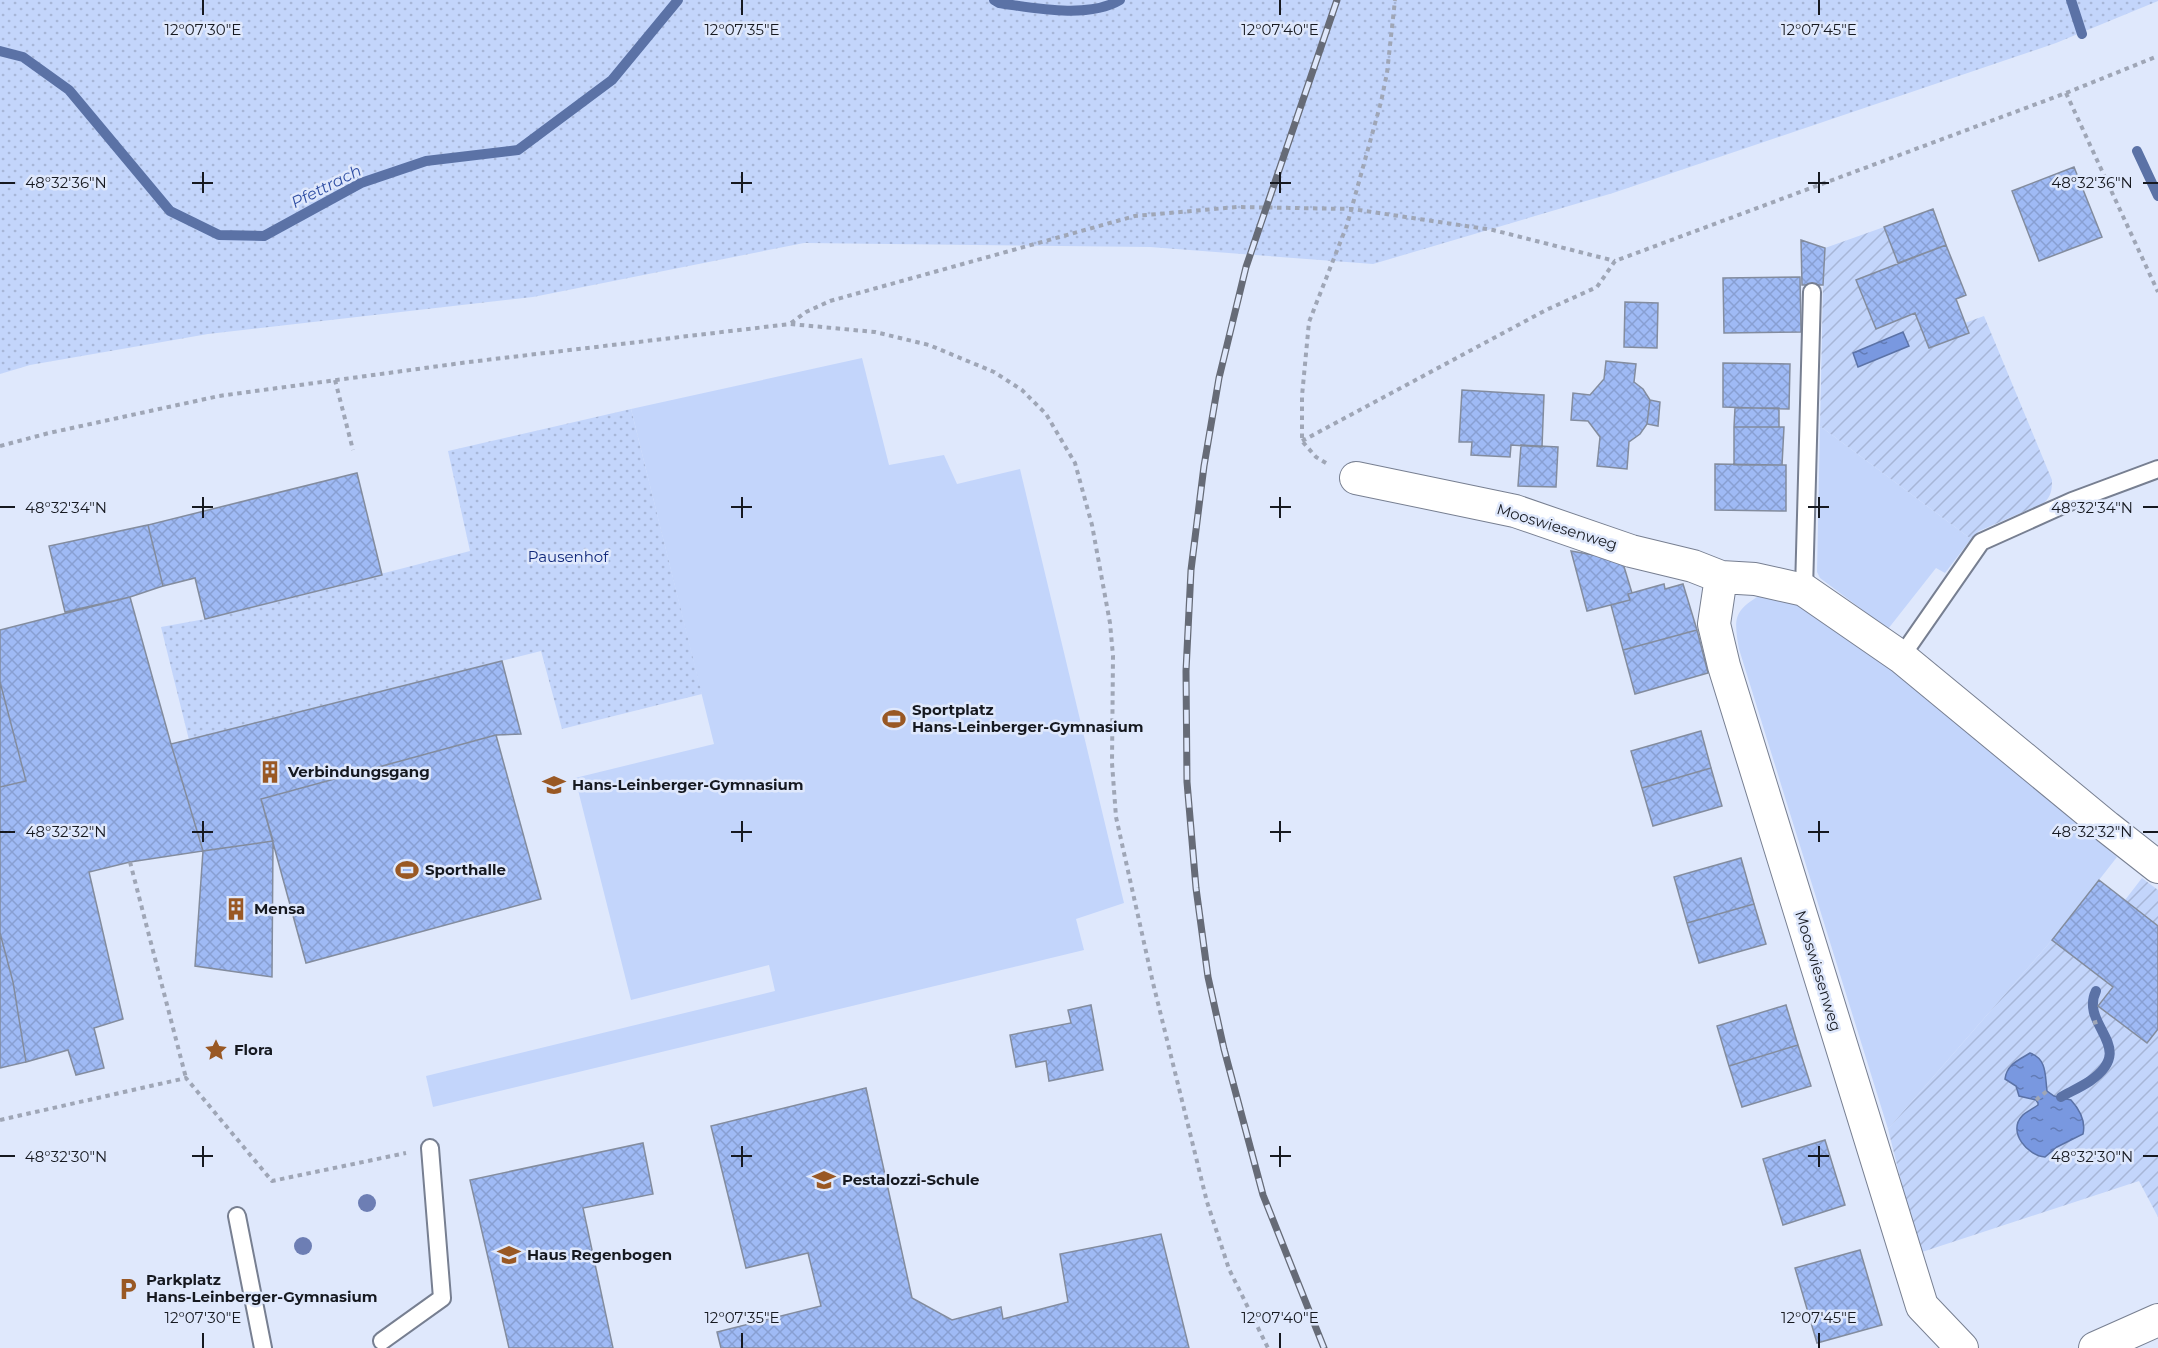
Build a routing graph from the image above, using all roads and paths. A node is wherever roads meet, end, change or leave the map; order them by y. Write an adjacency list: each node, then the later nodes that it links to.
1 (1394, 2): 4 (path)
2 (2158, 56): 3 (path)
3 (2066, 93): 5 (path); 7 (path)
4 (1352, 209): 5 (path); 5 (path); 8 (path)
5 (1615, 261)
6 (1812, 292): 15 (lane)
7 (2158, 292)
8 (790, 324): 9 (path); 30 (path)
9 (335, 380): 10 (path); 11 (path)
10 (0, 446)
11 (353, 450)
12 (2158, 469): 16 (lane)
13 (1356, 478): 14 (street, Mooswiesenweg)
14 (1721, 577): 15 (street, Mooswiesenweg); 31 (street, Mooswiesenweg)
15 (1804, 590): 16 (street, Mooswiesenweg)
16 (1901, 657): 18 (street, Mooswiesenweg)
17 (130, 862): 21 (path)
18 (2158, 867)
19 (2100, 1021): 20 (path)
20 (2093, 1023)
21 (186, 1078): 24 (path); 25 (path)
22 (2047, 1091): 23 (path)
23 (2036, 1100)
24 (0, 1120)
25 (430, 1148): 28 (lane)
26 (237, 1216): 29 (lane)
27 (2158, 1320): 32 (street)
28 (382, 1341)
29 (263, 1348)
30 (1268, 1348)
31 (1962, 1348)
32 (2095, 1348)

